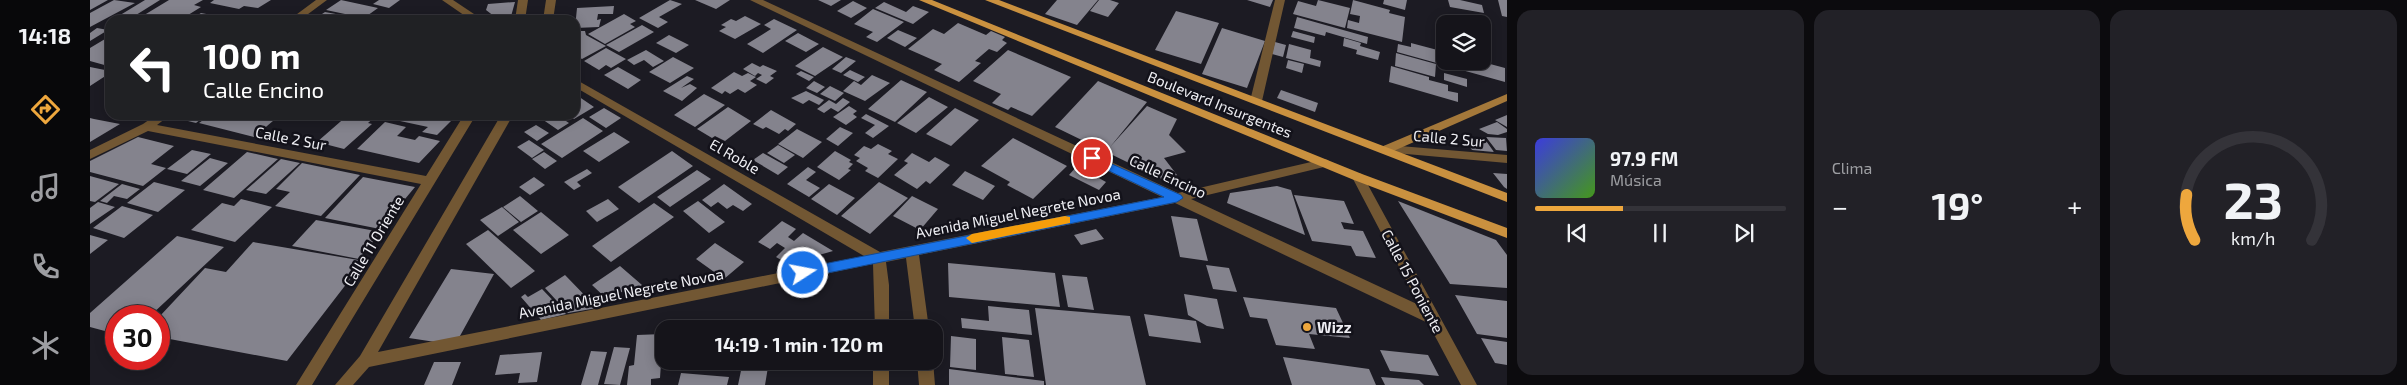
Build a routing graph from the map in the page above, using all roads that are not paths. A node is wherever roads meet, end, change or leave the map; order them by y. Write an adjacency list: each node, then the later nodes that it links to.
1 (322, 0): 9 (street)
2 (447, 0): 10 (street)
3 (523, 0): 11 (street)
4 (551, 0): 12 (street)
5 (755, 0): 26 (street, Calle Encino)
6 (924, 0): 23 (main road, Boulevard Insurgentes)
7 (990, 0): 15 (main road, Boulevard Insurgentes)
8 (1280, 0): 15 (street)
9 (301, 15)
10 (470, 15)
11 (521, 15)
12 (549, 15)
13 (580, 85): 30 (street, El Roble)
14 (1507, 97): 20 (main road)
15 (1256, 100): 20 (main road, Boulevard Insurgentes)
16 (157, 120): 19 (street)
17 (467, 120): 25 (street, Calle 11 Oriente)
18 (504, 120): 34 (street)
19 (147, 127): 21 (street); 25 (street, Calle 2 Sur)
20 (1387, 149): 22 (street, Calle 2 Sur); 27 (main road, Boulevard Insurgentes)
21 (90, 155)
22 (1507, 159)
23 (1324, 162): 24 (main road, Boulevard Insurgentes); 26 (street, Avenida Miguel Negrete Novoa)
24 (1358, 176): 28 (main road, Boulevard Insurgentes); 31 (street, Calle 15 Poniente)
25 (429, 181): 37 (street, Calle 11 Oriente)
26 (1177, 198): 29 (street, Avenida Miguel Negrete Novoa); 31 (street, Calle Encino)
27 (1507, 198)
28 (1507, 233)
29 (912, 250): 30 (street, Avenida Miguel Negrete Novoa); 33 (street)
30 (879, 258): 32 (street); 34 (street, Avenida Miguel Negrete Novoa)
31 (1432, 318): 41 (street, Calle 15 Poniente)
32 (882, 320)
33 (921, 320)
34 (365, 361): 38 (street)
35 (881, 370): 39 (street)
36 (926, 370): 40 (street)
37 (304, 385)
38 (343, 385)
39 (881, 385)
40 (927, 385)
41 (1469, 385)

